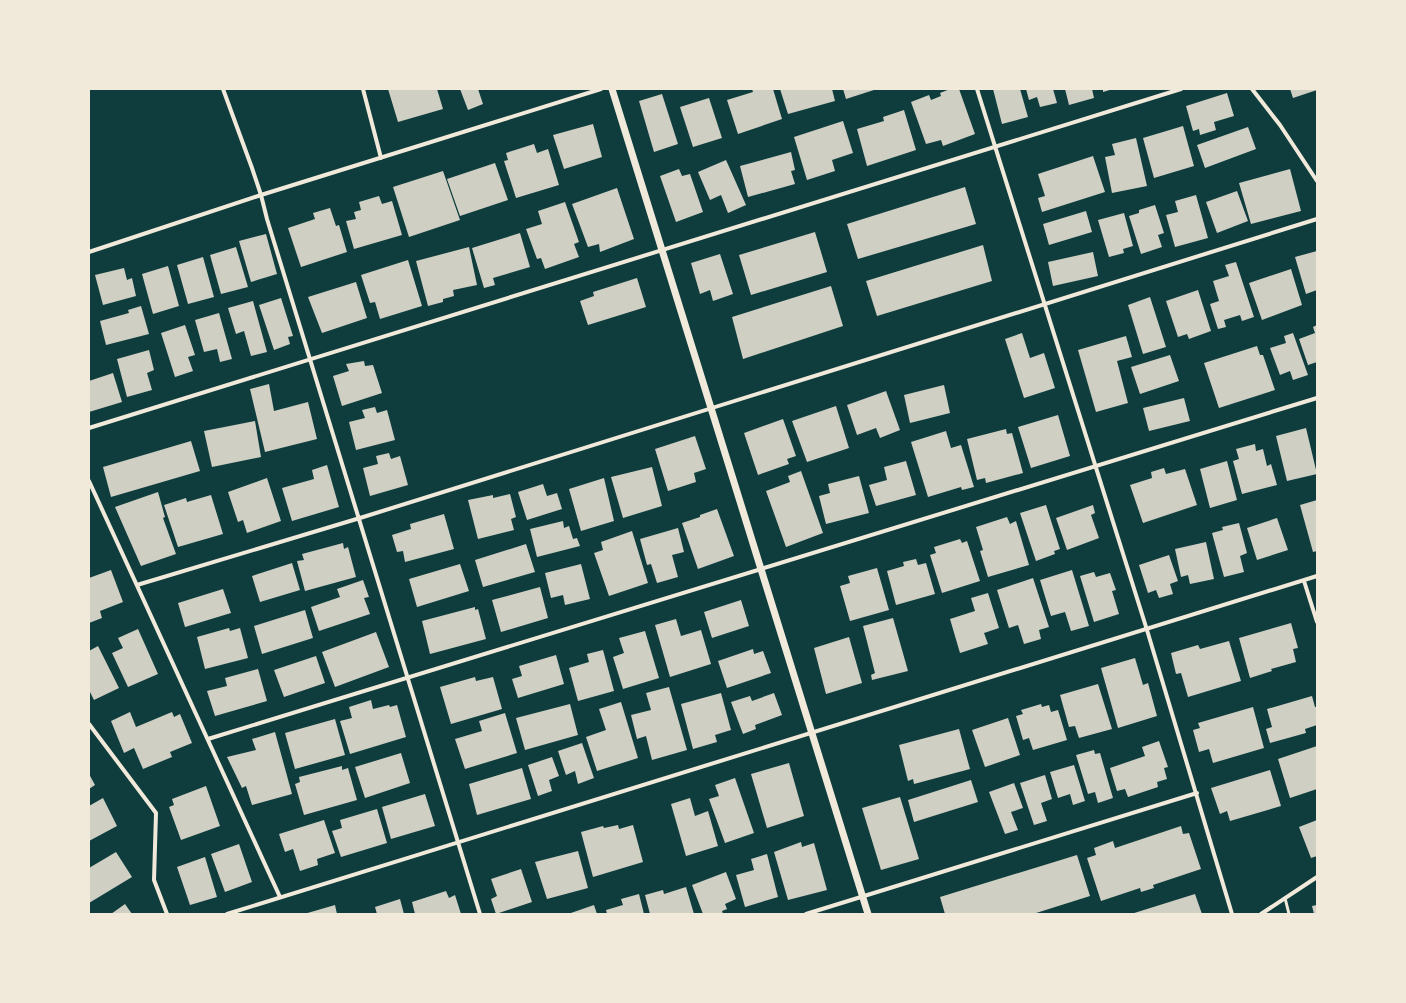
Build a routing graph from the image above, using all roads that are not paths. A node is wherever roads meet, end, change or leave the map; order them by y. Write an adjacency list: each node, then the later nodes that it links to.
1 (223, 89): 11 (street)
2 (363, 89): 9 (street)
3 (601, 89): 9 (street)
4 (612, 89): 13 (street)
5 (977, 89): 8 (street)
6 (1181, 89): 8 (street)
7 (1252, 89): 10 (street)
8 (996, 146): 13 (street); 15 (street)
9 (381, 158): 11 (street)
10 (1317, 181)
11 (261, 195): 14 (street); 16 (street)
12 (1317, 219): 15 (street)
13 (662, 250): 16 (street); 18 (street)
14 (89, 252)
15 (1044, 304): 18 (street); 20 (street)
16 (310, 359): 19 (street); 22 (street)
17 (1317, 398): 20 (street)
18 (710, 408): 22 (street); 23 (street)
19 (89, 428)
20 (1095, 466): 23 (street); 28 (street)
21 (89, 481): 26 (street)
22 (360, 518): 26 (street); 29 (street)
23 (760, 569): 29 (street); 31 (street)
24 (1317, 576): 25 (street)
25 (1304, 580): 27 (street); 28 (street)
26 (137, 585): 32 (street)
27 (1317, 622)
28 (1147, 630): 31 (street); 33 (street)
29 (408, 677): 32 (street); 34 (street)
30 (89, 724): 39 (street)
31 (811, 733): 34 (street); 36 (street)
32 (208, 739): 37 (street)
33 (1196, 793): 36 (street); 44 (street)
34 (458, 842): 37 (street); 41 (street)
35 (1317, 877): 38 (street)
36 (862, 896): 42 (street); 43 (street)
37 (280, 897): 40 (street)
38 (1285, 898): 45 (street); 46 (lane)
39 (167, 914)
40 (227, 914)
41 (480, 914)
42 (806, 914)
43 (868, 914)
44 (1232, 914)
45 (1261, 914)
46 (1289, 914)

